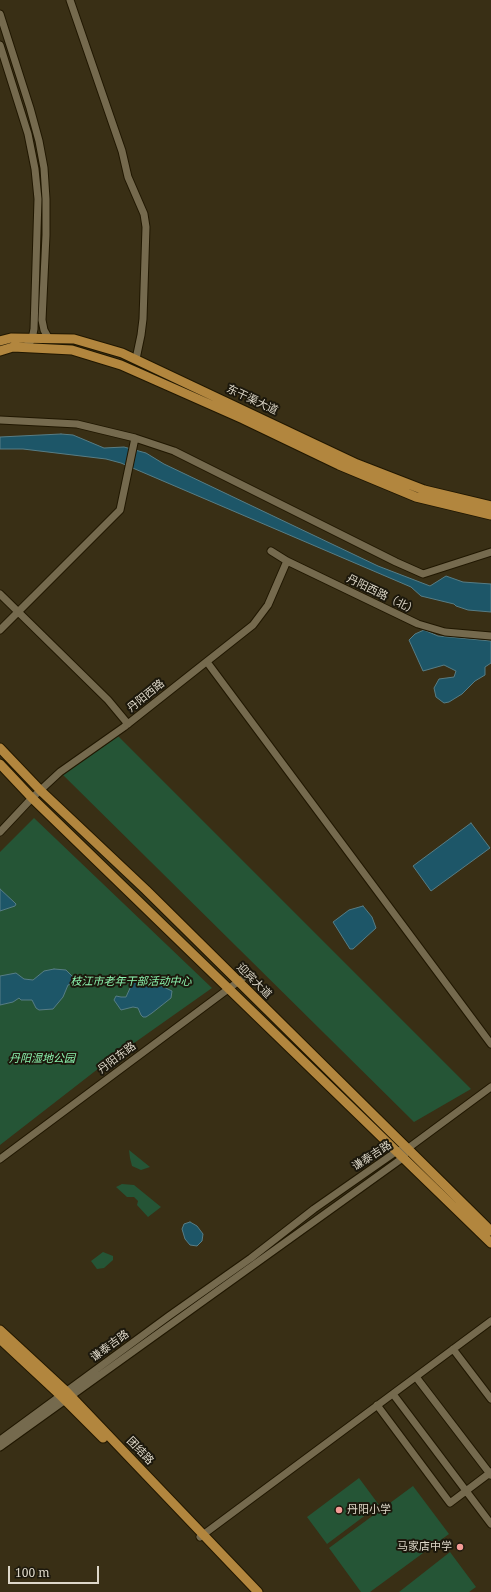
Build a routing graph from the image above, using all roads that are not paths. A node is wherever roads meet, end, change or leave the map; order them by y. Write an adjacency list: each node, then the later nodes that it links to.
1 (70, 0): 9 (street)
2 (0, 14): 5 (street)
3 (0, 47): 4 (street)
4 (32, 339): 5 (main road, 东干渠大道); 6 (main road, 东干渠大道); 7 (street)
5 (49, 339): 9 (main road, 东干渠大道)
6 (0, 341)
7 (22, 348): 8 (main road, 东干渠大道); 13 (main road, 东干渠大道)
8 (0, 351)
9 (136, 359): 12 (main road, 东干渠大道)
10 (0, 420): 11 (street)
11 (135, 438): 15 (street); 18 (street)
12 (491, 506)
13 (491, 515)
14 (271, 551): 16 (street, 丹阳西路（北）)
15 (491, 552)
16 (287, 561): 20 (street, 丹阳西路（北）); 21 (street, 丹阳西路)
17 (0, 594): 18 (street)
18 (18, 612): 19 (street); 22 (street)
19 (0, 630)
20 (491, 636)
21 (207, 662): 22 (street, 丹阳西路); 31 (street)
22 (128, 724): 25 (street, 丹阳西路)
23 (0, 748): 25 (main road, 迎宾大道)
24 (0, 764): 26 (main road, 迎宾大道)
25 (41, 791): 26 (street, 丹阳西路); 29 (main road, 迎宾大道)
26 (32, 798): 27 (street, 丹阳西路); 30 (main road, 迎宾大道)
27 (0, 832)
28 (246, 975): 29 (street, 丹阳东路)
29 (237, 981): 30 (street, 丹阳东路); 33 (main road, 迎宾大道)
30 (229, 988): 33 (main road, 迎宾大道); 34 (street, 丹阳东路)
31 (491, 1044)
32 (491, 1087): 33 (street, 谦泰吉路)
33 (403, 1152): 35 (main road, 迎宾大道); 36 (main road, 迎宾大道); 43 (street, 谦泰吉路)
34 (0, 1159)
35 (491, 1231)
36 (491, 1243)
37 (491, 1321): 40 (street)
38 (0, 1330): 43 (main road, 团结路)
39 (0, 1340): 43 (main road, 团结路)
40 (453, 1350): 41 (street); 44 (street)
41 (416, 1377): 42 (street); 48 (street)
42 (393, 1394): 45 (street); 49 (street)
43 (66, 1396): 46 (street, 谦泰吉路); 47 (street, 谦泰吉路); 51 (main road, 团结路)
44 (491, 1399)
45 (377, 1406): 49 (street); 51 (street)
46 (0, 1440)
47 (0, 1447)
48 (490, 1473): 49 (street)
49 (466, 1490): 50 (street)
50 (491, 1524)
51 (202, 1535): 52 (main road, 团结路); 53 (main road, 团结路)
52 (250, 1592)
53 (258, 1592)

